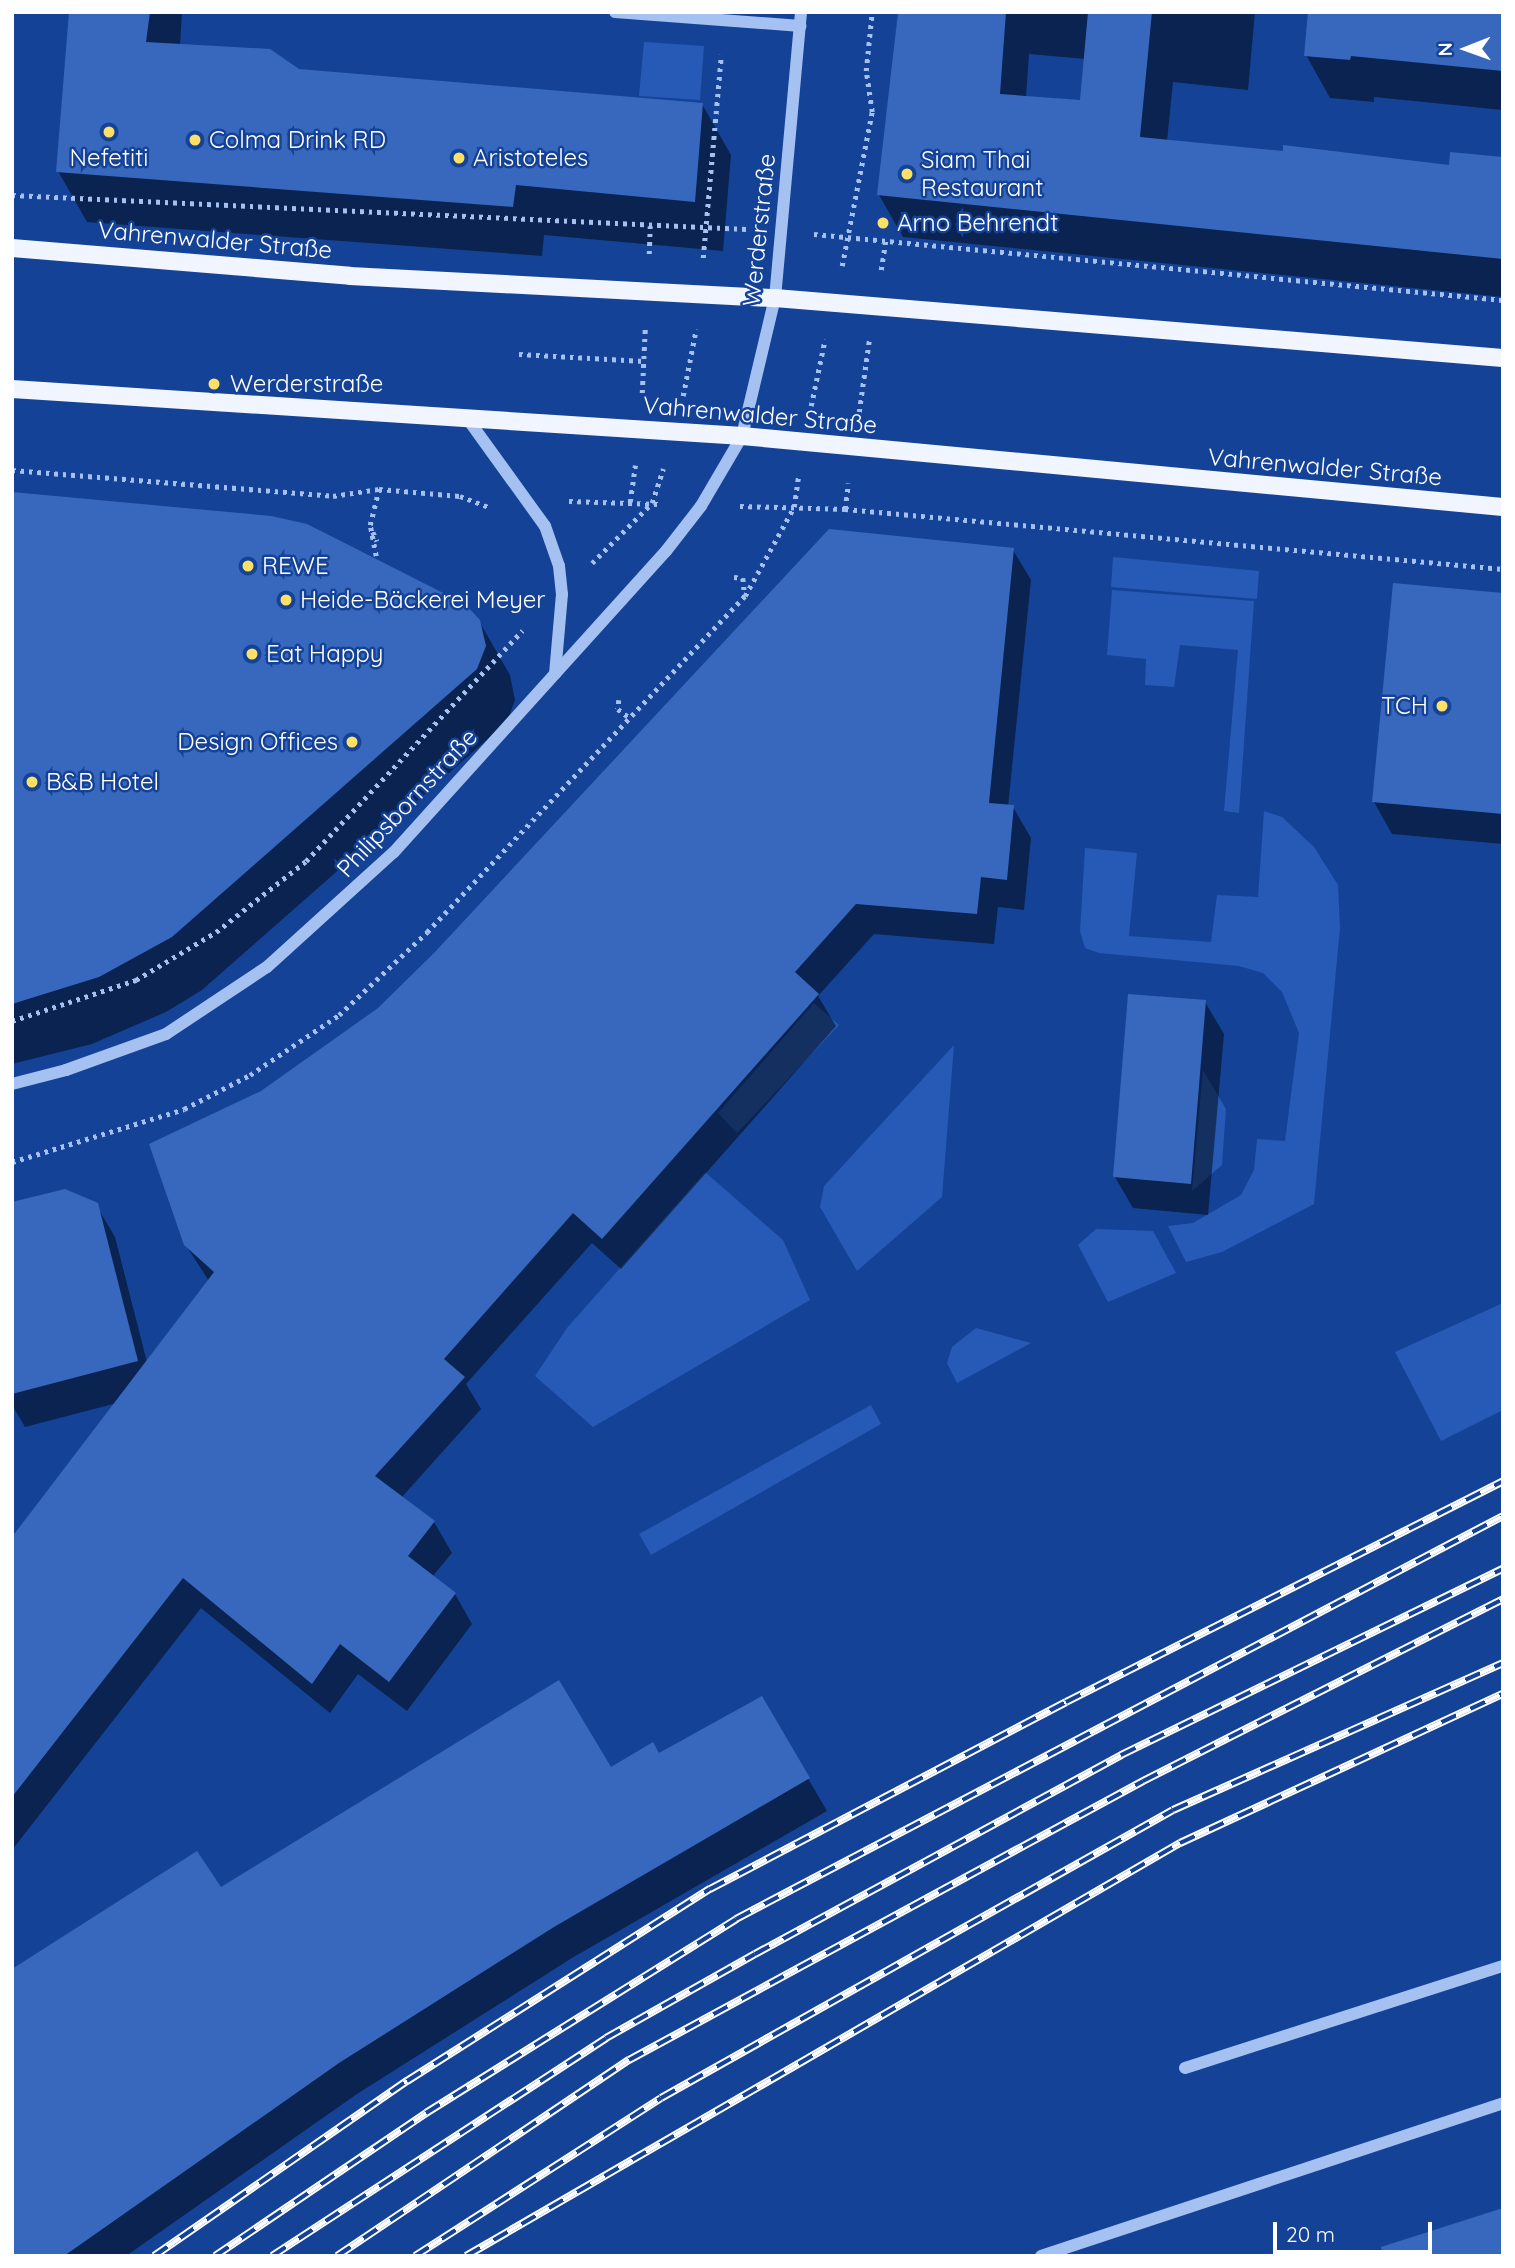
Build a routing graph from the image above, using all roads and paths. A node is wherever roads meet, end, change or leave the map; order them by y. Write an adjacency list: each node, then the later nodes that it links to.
1 (615, 12): 4 (street)
2 (801, 12): 5 (street, Werderstraße)
3 (872, 12): 10 (path)
4 (734, 21): 5 (street); 8 (path)
5 (800, 26): 9 (street, Werderstraße)
6 (12, 195): 7 (path, Vahrenwalder Straße)
7 (650, 226): 8 (path, Vahrenwalder Straße); 13 (path)
8 (704, 228): 9 (path, Vahrenwalder Straße)
9 (781, 231): 10 (path, Vahrenwalder Straße); 14 (street, Werderstraße)
10 (849, 237): 11 (path, Vahrenwalder Straße); 16 (path)
11 (886, 240): 15 (path, Vahrenwalder Straße); 17 (path)
12 (12, 248): 13 (main road, Vahrenwalder Straße)
13 (647, 291): 14 (main road, Vahrenwalder Straße); 20 (path)
14 (775, 298): 16 (main road, Vahrenwalder Straße); 24 (street, Werderstraße)
15 (1503, 300)
16 (833, 304): 17 (main road, Vahrenwalder Straße); 25 (path)
17 (874, 307): 19 (main road, Vahrenwalder Straße); 26 (path)
18 (519, 354): 20 (path)
19 (1503, 358)
20 (644, 362): 23 (path)
21 (12, 389): 22 (main road, Vahrenwalder Straße)
22 (467, 418): 23 (main road, Vahrenwalder Straße); 30 (street)
23 (639, 429): 24 (main road, Vahrenwalder Straße); 29 (path)
24 (742, 436): 25 (main road, Vahrenwalder Straße); 31 (street, Philipsbornstraße)
25 (803, 442): 26 (main road, Vahrenwalder Straße); 32 (path)
26 (854, 447): 33 (main road, Vahrenwalder Straße); 34 (path)
27 (12, 470): 28 (path)
28 (379, 489): 30 (path); 35 (path)
29 (630, 502): 30 (path); 31 (path)
30 (533, 504): 42 (street)
31 (701, 506): 32 (path); 42 (street, Philipsbornstraße)
32 (794, 507): 34 (path); 40 (path)
33 (1503, 507)
34 (845, 509): 38 (path)
35 (370, 525): 36 (path); 37 (path)
36 (377, 541)
37 (376, 556)
38 (1503, 569)
39 (734, 577): 40 (path)
40 (745, 596): 44 (path)
41 (523, 623): 45 (path)
42 (555, 674): 46 (street, Philipsbornstraße)
43 (619, 700): 44 (path)
44 (630, 718): 47 (path)
45 (12, 1021)
46 (12, 1084)
47 (12, 1162)
48 (1503, 1966): 49 (street)
49 (1185, 2068)
50 (1503, 2103): 51 (street)
51 (1041, 2256)

